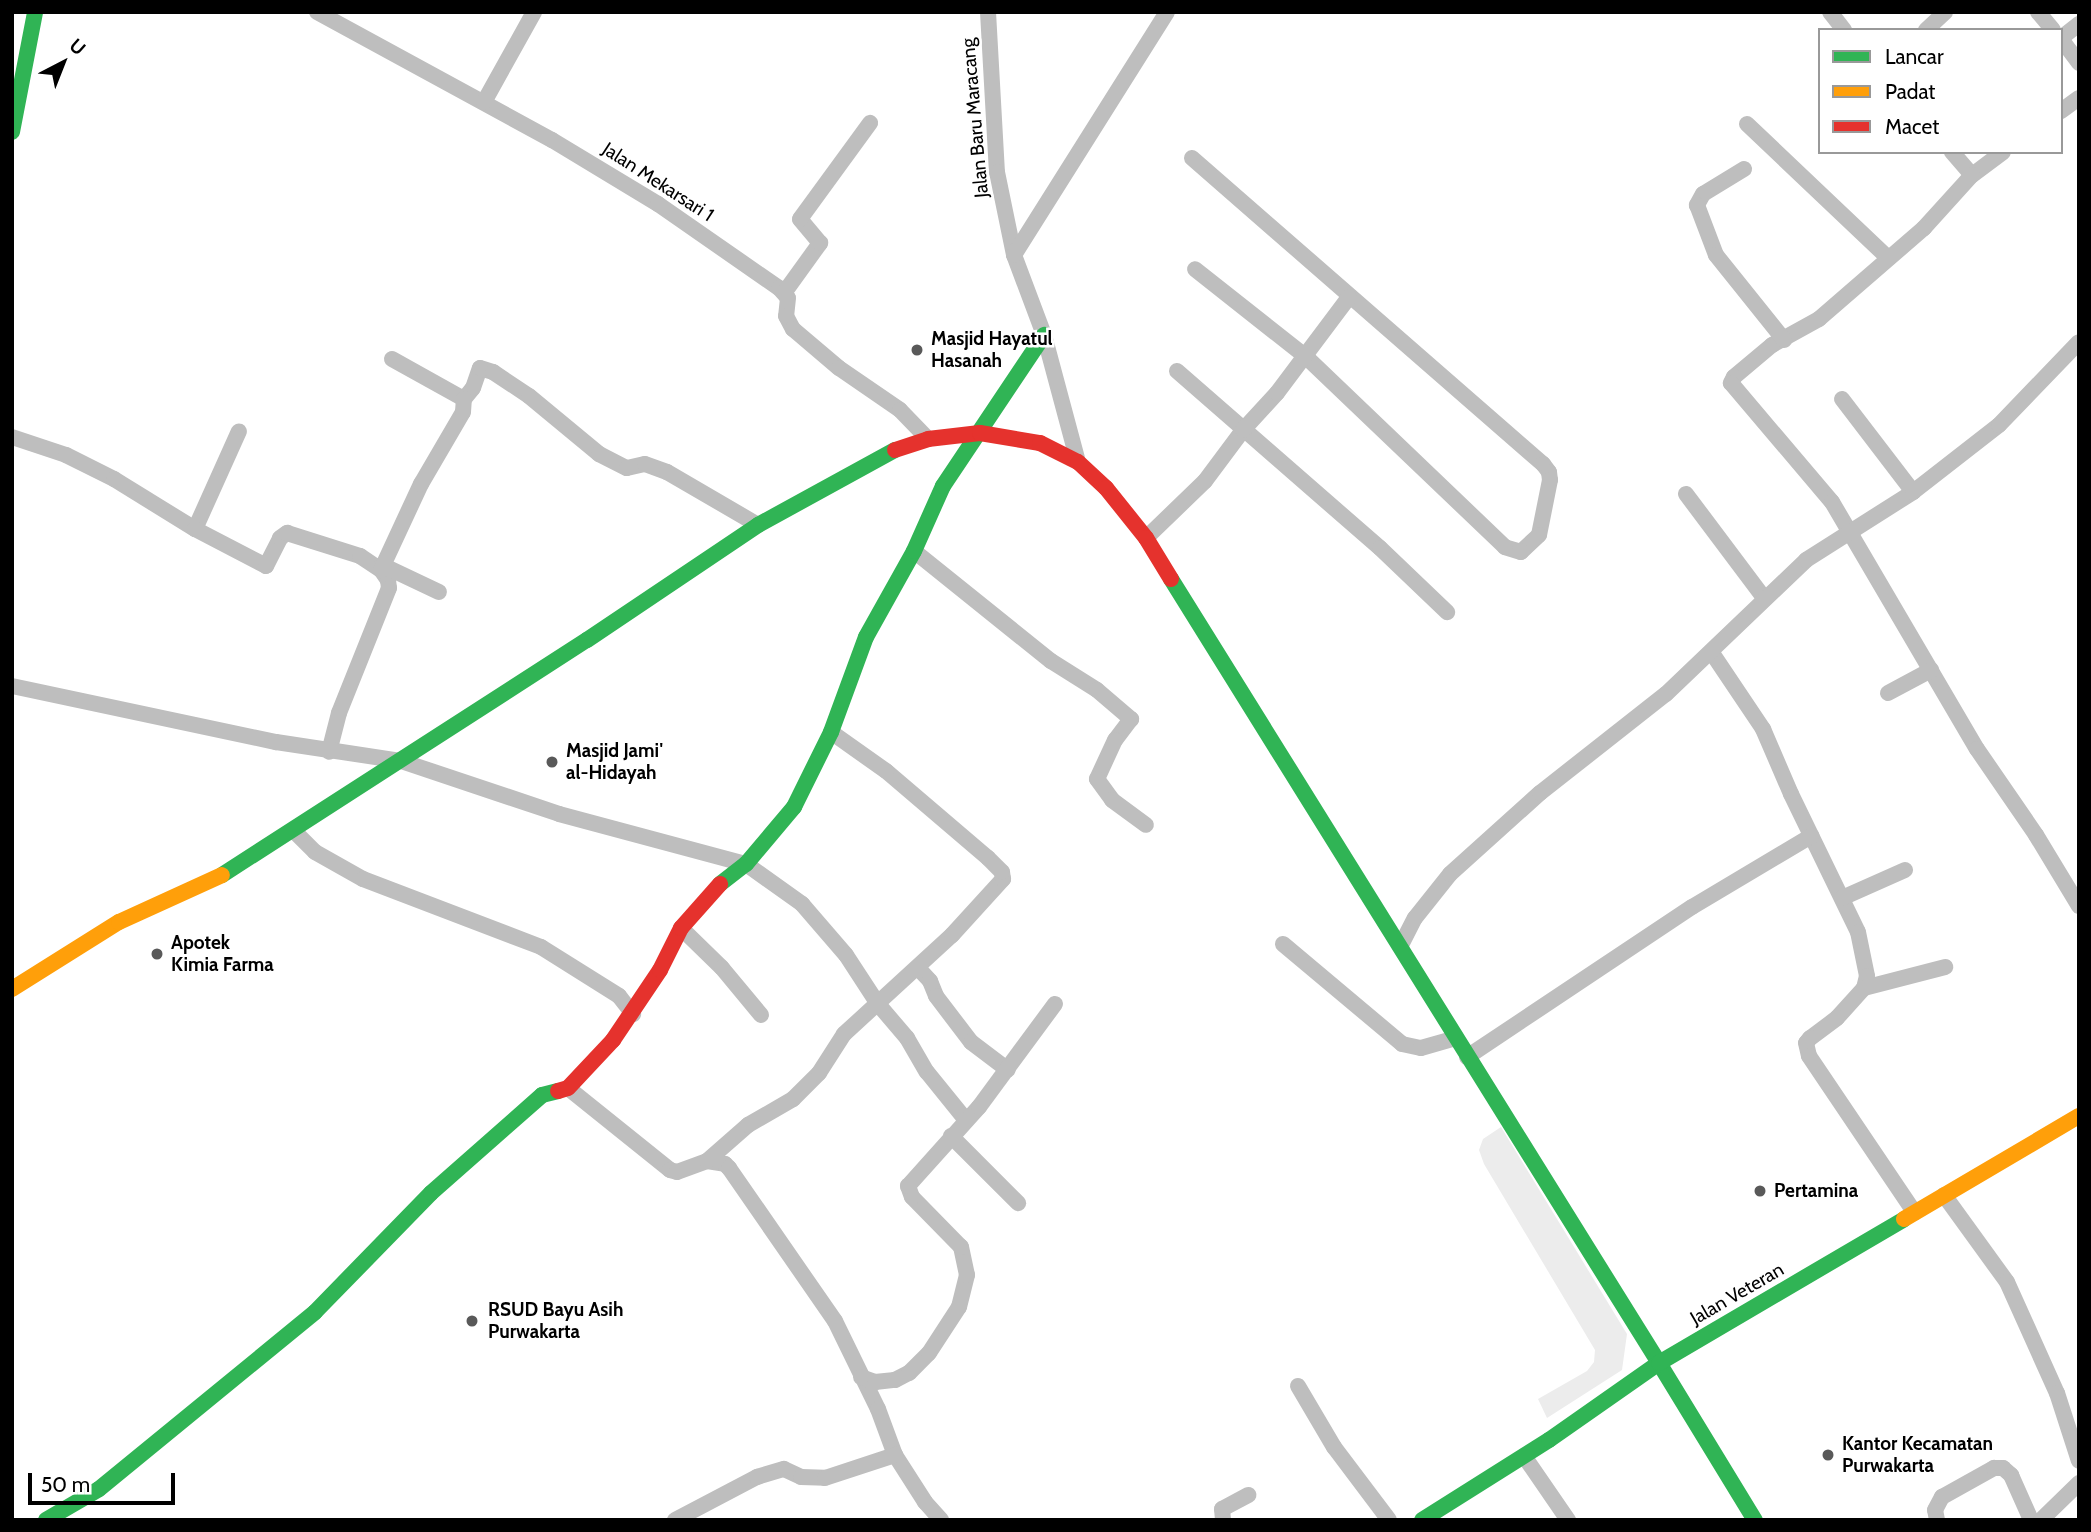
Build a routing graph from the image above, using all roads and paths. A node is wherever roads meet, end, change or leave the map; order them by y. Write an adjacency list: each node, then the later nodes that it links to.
1 (35, 12): 21 (main road)
2 (317, 12): 17 (street, Jalan Mekarsari 1)
3 (534, 12): 17 (street)
4 (988, 12): 27 (street, Jalan Baru Maracang)
5 (1167, 12): 27 (street)
6 (1830, 12): 10 (street)
7 (1945, 12): 11 (street)
8 (2038, 12): 12 (street)
9 (2079, 24): 13 (street)
10 (1842, 28)
11 (1928, 28)
12 (2051, 28)
13 (2063, 37)
14 (2063, 42): 15 (street)
15 (2079, 63)
16 (2079, 98): 18 (street)
17 (484, 102): 30 (street, Jalan Mekarsari 1)
18 (2063, 110)
19 (870, 123): 30 (street)
20 (1747, 124): 28 (street)
21 (12, 132)
22 (1954, 154): 26 (street)
23 (2000, 154): 26 (street)
24 (1192, 158): 31 (street)
25 (1744, 169): 33 (street)
26 (1972, 175): 28 (street)
27 (1014, 255): 32 (street, Jalan Baru Maracang)
28 (1888, 258): 33 (street)
29 (1195, 269): 35 (street)
30 (784, 292): 44 (street)
31 (1349, 296): 35 (street); 35 (street)
32 (1044, 335): 42 (main road); 45 (street, Jalan Baru Maracang)
33 (1784, 340): 50 (street)
34 (2079, 342): 46 (street)
35 (1305, 356): 40 (street)
36 (392, 359): 38 (street)
37 (1177, 371): 40 (street)
38 (464, 399): 48 (street); 53 (street)
39 (1842, 399): 46 (street)
40 (1243, 430): 51 (street); 56 (street)
41 (239, 431): 49 (street)
42 (980, 433): 44 (main road); 45 (main road); 52 (main road)
43 (12, 436): 49 (street)
44 (928, 439): 48 (main road)
45 (1078, 462): 51 (main road)
46 (1913, 492): 50 (street)
47 (1686, 494): 55 (street)
48 (758, 525): 63 (main road)
49 (195, 529): 53 (street)
50 (1849, 532): 55 (street); 58 (street)
51 (1146, 538): 73 (main road)
52 (914, 551): 61 (main road); 64 (street)
53 (382, 567): 54 (street); 62 (street)
54 (439, 593)
55 (1764, 598): 57 (street)
56 (1447, 612)
57 (1712, 653): 66 (street); 73 (street)
58 (1931, 670): 60 (street); 70 (street)
59 (12, 686): 62 (street)
60 (1888, 693)
61 (831, 732): 67 (main road); 75 (street)
62 (329, 752): 63 (street)
63 (401, 761): 65 (main road); 67 (street)
64 (1146, 825)
65 (293, 830): 77 (main road); 80 (street)
66 (1811, 836): 69 (street); 83 (street)
67 (746, 864): 71 (main road); 78 (street)
68 (1905, 870): 69 (street)
69 (1842, 898): 76 (street)
70 (2079, 906)
71 (681, 928): 80 (main road); 81 (street)
72 (1283, 944): 82 (street)
73 (1401, 945): 82 (main road)
74 (1945, 967): 76 (street)
75 (918, 968): 78 (street); 84 (street)
76 (1864, 988): 92 (street)
77 (12, 989)
78 (878, 1003): 87 (street); 89 (street)
79 (1055, 1004): 84 (street)
80 (633, 1014): 85 (main road)
81 (761, 1015)
82 (1456, 1038): 83 (main road)
83 (1467, 1057): 93 (main road)
84 (1008, 1070): 87 (street)
85 (568, 1088): 89 (street); 101 (main road)
86 (2079, 1116): 90 (main road, Jalan Veteran)
87 (965, 1119): 88 (street)
88 (951, 1136): 91 (street); 94 (street)
89 (707, 1161): 94 (street)
90 (1944, 1195): 92 (main road, Jalan Veteran); 98 (street)
91 (1018, 1203)
92 (1915, 1213): 93 (main road, Jalan Veteran)
93 (1659, 1363): 97 (main road, Jalan Veteran); 108 (main road)
94 (861, 1377): 96 (street)
95 (1298, 1386): 105 (street)
96 (895, 1455): 102 (street); 103 (street)
97 (1524, 1456): 106 (main road, Jalan Veteran); 107 (street)
98 (2079, 1461)
99 (2079, 1483): 111 (street)
100 (1248, 1495): 104 (street)
101 (46, 1520)
102 (675, 1520)
103 (941, 1520)
104 (1223, 1520)
105 (1389, 1520)
106 (1422, 1520)
107 (1568, 1520)
108 (1755, 1520)
109 (1937, 1520): 110 (street)
110 (2031, 1520)
111 (2041, 1520)

